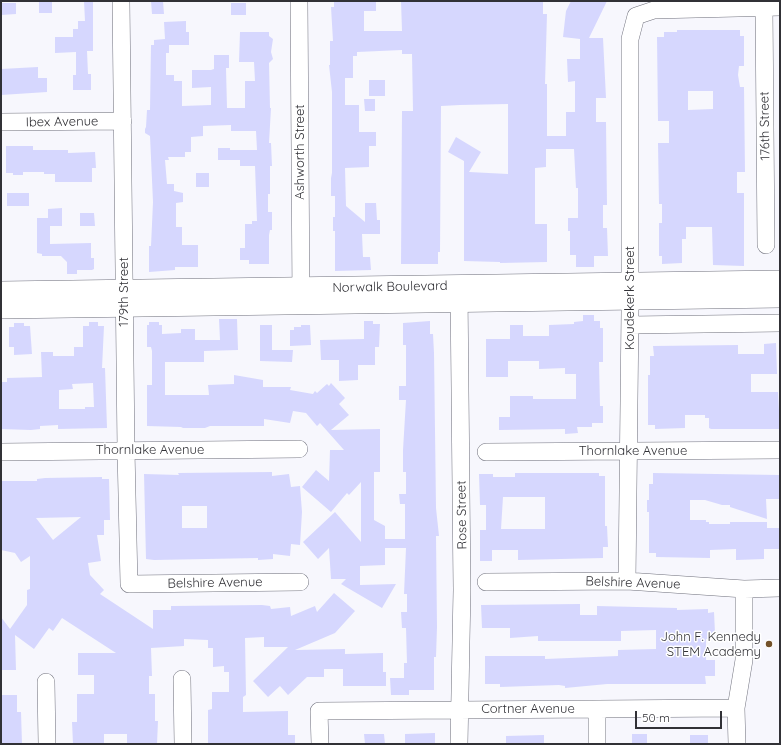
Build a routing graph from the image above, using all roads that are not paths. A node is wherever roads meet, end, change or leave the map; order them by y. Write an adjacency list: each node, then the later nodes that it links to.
1 (121, 1): 4 (street, 179th Street)
2 (299, 1): 11 (street, Ashworth Street)
3 (772, 8): 6 (street, 176th Street); 8 (street, Koudekerk Street)
4 (123, 121): 5 (street, Ibex Avenue); 13 (street, 179th Street)
5 (1, 122)
6 (766, 245)
7 (780, 281): 8 (main road, Norwalk Boulevard)
8 (630, 291): 10 (main road, Norwalk Boulevard); 12 (main road, Norwalk Boulevard); 16 (street, Koudekerk Street)
9 (1, 292): 13 (main road, Norwalk Boulevard)
10 (459, 294): 11 (main road, Norwalk Boulevard); 33 (street, Rose Street)
11 (301, 296): 13 (main road, Norwalk Boulevard)
12 (780, 297)
13 (124, 298): 14 (main road, Norwalk Boulevard); 17 (street, 179th Street)
14 (1, 308)
15 (780, 323): 16 (street)
16 (630, 325): 22 (street, Koudekerk Street)
17 (126, 450): 18 (street, Thornlake Avenue); 20 (street, Thornlake Avenue); 26 (street, 179th Street)
18 (299, 450)
19 (780, 450): 22 (street, Thornlake Avenue)
20 (1, 452)
21 (486, 452): 22 (street, Thornlake Avenue)
22 (628, 452): 23 (street, Koudekerk Street)
23 (627, 581): 25 (street, Belshire Avenue); 27 (street, Belshire Avenue)
24 (300, 582): 26 (street, Belshire Avenue)
25 (486, 582)
26 (129, 584)
27 (744, 588): 28 (street, Belshire Avenue); 31 (street)
28 (780, 588)
29 (182, 679): 35 (street)
30 (46, 682): 34 (street)
31 (736, 708): 32 (street, Cortner Avenue); 39 (street)
32 (597, 709): 33 (street, Cortner Avenue); 38 (street)
33 (459, 710): 36 (street, Cortner Avenue); 37 (street, Rose Street)
34 (47, 744)
35 (183, 744)
36 (320, 744)
37 (459, 744)
38 (597, 744)
39 (737, 744)

